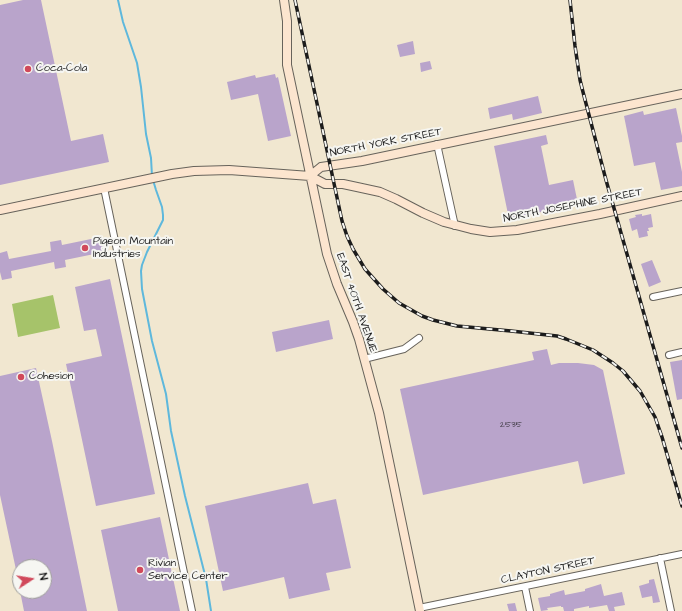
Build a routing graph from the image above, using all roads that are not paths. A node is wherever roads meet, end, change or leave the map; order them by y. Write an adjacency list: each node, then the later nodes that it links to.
1 (284, 0): 4 (main road, EAST 40TH AVENUE)
2 (682, 94): 3 (main road, NORTH YORK STREET)
3 (437, 144): 4 (main road, NORTH YORK STREET); 8 (street)
4 (310, 176): 5 (main road); 8 (main road, NORTH JOSEPHINE STREET); 14 (main road, EAST 40TH AVENUE)
5 (104, 188): 7 (main road); 19 (street)
6 (682, 196): 8 (main road, NORTH JOSEPHINE STREET)
7 (0, 210)
8 (455, 226)
9 (682, 291): 10 (street)
10 (653, 297)
11 (419, 338): 14 (street)
12 (682, 352): 13 (street)
13 (669, 355)
14 (364, 359): 18 (main road, EAST 40TH AVENUE)
15 (682, 554): 16 (street, CLAYTON STREET)
16 (660, 558): 17 (street, CLAYTON STREET); 21 (street)
17 (525, 587): 18 (street, CLAYTON STREET); 20 (street)
18 (419, 610)
19 (192, 611)
20 (530, 611)
21 (671, 611)

